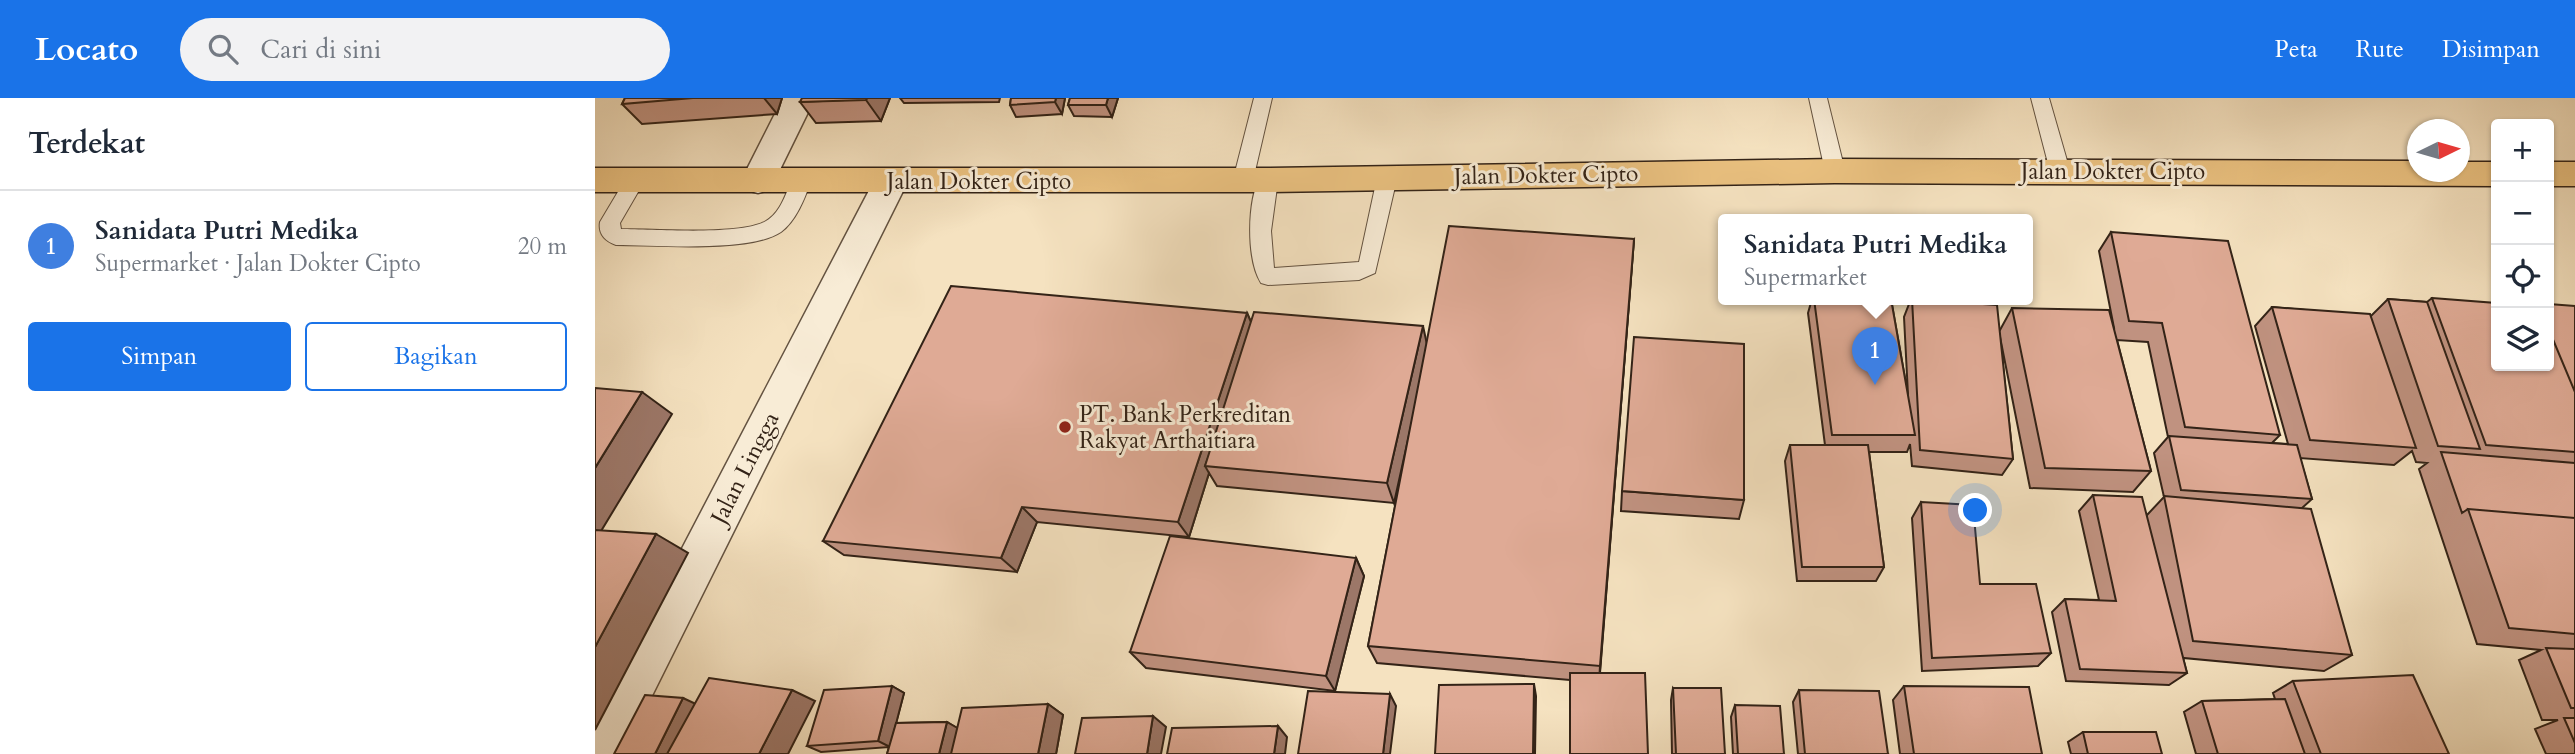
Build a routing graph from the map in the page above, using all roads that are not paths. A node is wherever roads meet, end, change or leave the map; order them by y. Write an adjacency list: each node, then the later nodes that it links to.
1 (799, 98): 14 (street)
2 (1262, 98): 13 (lane)
3 (1818, 98): 5 (lane)
4 (2040, 98): 6 (lane)
5 (1835, 171): 6 (highway, Jalan Dokter Cipto); 10 (highway, Jalan Dokter Cipto)
6 (2060, 171): 7 (highway, Jalan Dokter Cipto)
7 (2491, 174)
8 (2554, 174): 9 (highway)
9 (2575, 174)
10 (1387, 178): 13 (highway, Jalan Dokter Cipto); 13 (lane)
11 (595, 180): 12 (highway, Jalan Dokter Cipto)
12 (635, 180): 14 (highway, Jalan Dokter Cipto); 15 (lane)
13 (1255, 180): 16 (highway, Jalan Dokter Cipto)
14 (758, 181): 15 (highway, Jalan Dokter Cipto)
15 (801, 181): 16 (highway, Jalan Dokter Cipto)
16 (891, 181): 17 (street, Jalan Lingga)
17 (599, 754)

